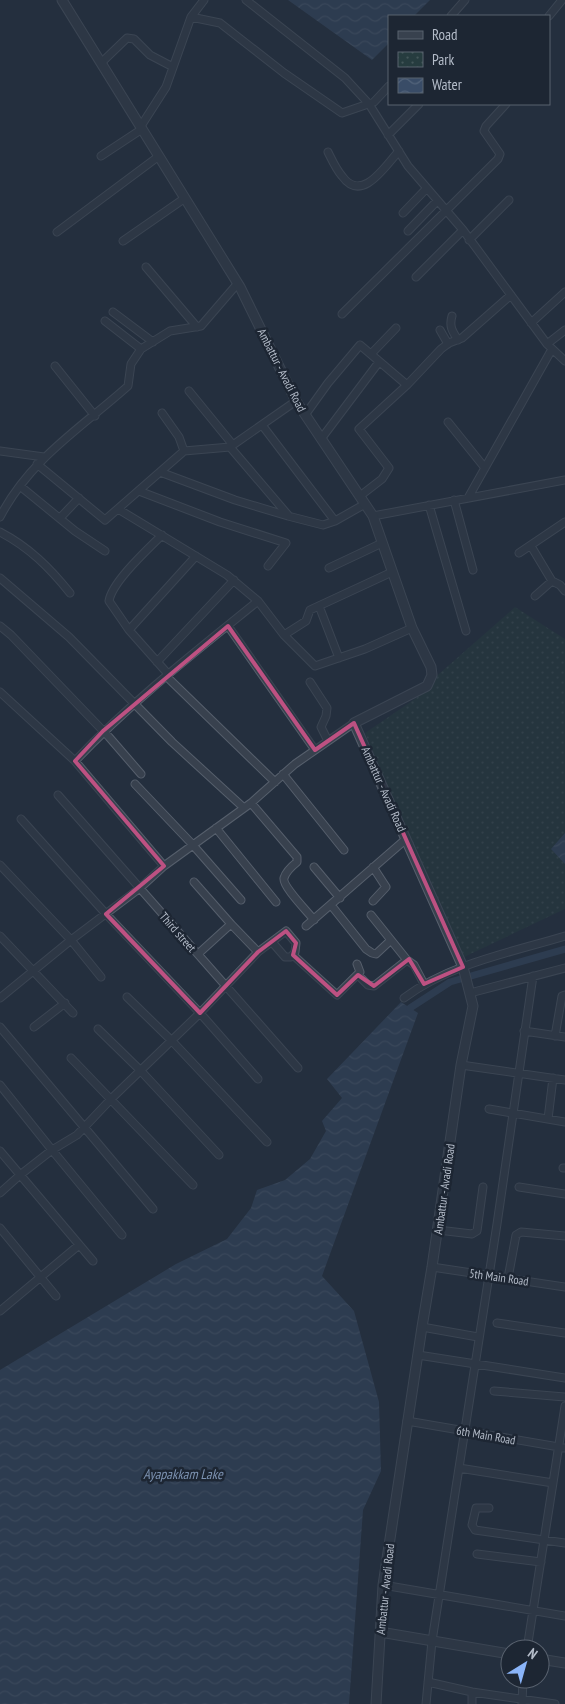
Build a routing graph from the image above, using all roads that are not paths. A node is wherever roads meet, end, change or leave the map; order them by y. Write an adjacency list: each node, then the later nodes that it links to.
1 (62, 0): 9 (street, Ambattur - Avadi Road)
2 (204, 0): 8 (street)
3 (246, 0): 12 (street)
4 (465, 0): 6 (street)
5 (562, 0): 7 (street)
6 (452, 15)
7 (550, 15)
8 (191, 17): 10 (street); 12 (street)
9 (102, 63): 10 (street); 15 (street, Ambattur - Avadi Road)
10 (173, 67): 15 (street)
11 (388, 87): 12 (street)
12 (369, 104): 16 (street)
13 (418, 105): 16 (street)
14 (505, 105): 25 (street)
15 (141, 127): 19 (street); 20 (street, Ambattur - Avadi Road)
16 (388, 135): 17 (street)
17 (399, 151): 18 (street); 21 (street)
18 (328, 152)
19 (101, 156)
20 (159, 156): 22 (street, Ambattur - Avadi Road); 29 (street)
21 (427, 188): 24 (street); 26 (street)
22 (185, 198): 31 (street); 34 (street, Ambattur - Avadi Road)
23 (509, 200): 30 (street)
24 (437, 201): 25 (street); 28 (street)
25 (445, 211): 27 (street); 38 (street)
26 (403, 213)
27 (462, 230): 30 (street); 33 (street)
28 (408, 231)
29 (57, 232)
30 (469, 240): 36 (street)
31 (122, 242)
32 (146, 267): 42 (street)
33 (416, 277)
34 (238, 283): 42 (street); 57 (street, Ambattur - Avadi Road)
35 (565, 292): 41 (street)
36 (511, 295): 41 (street); 46 (street)
37 (113, 312): 47 (street)
38 (342, 314)
39 (452, 316): 46 (street)
40 (105, 321): 50 (street)
41 (531, 323): 49 (street)
42 (197, 327): 47 (street)
43 (396, 328): 51 (street)
44 (440, 330): 48 (street)
45 (565, 330): 49 (street)
46 (458, 340): 48 (street)
47 (153, 342): 50 (street)
48 (448, 344): 55 (street)
49 (549, 346): 52 (street); 69 (street)
50 (141, 349): 59 (street)
51 (371, 354): 53 (street); 60 (street)
52 (565, 361)
53 (379, 362): 55 (street); 63 (street)
54 (55, 366): 59 (street)
55 (407, 385): 74 (street)
56 (189, 391): 64 (street)
57 (296, 401): 60 (street, Ambattur - Avadi Road); 62 (street)
58 (162, 413): 66 (street)
59 (94, 416): 67 (street)
60 (305, 416): 63 (street, Ambattur - Avadi Road)
61 (448, 422): 69 (street)
62 (262, 425): 64 (street); 87 (street)
63 (322, 439): 74 (street, Ambattur - Avadi Road)
64 (232, 446): 66 (street); 83 (street)
65 (0, 451): 67 (street)
66 (184, 451): 70 (street)
67 (44, 457): 68 (street)
68 (37, 464): 72 (street); 75 (street)
69 (485, 468): 76 (street)
70 (160, 472): 73 (street); 83 (street)
71 (565, 480): 76 (street)
72 (20, 486): 78 (street); 86 (street)
73 (139, 491): 82 (street); 96 (street)
74 (360, 496): 80 (street, Ambattur - Avadi Road)
75 (78, 498): 82 (street); 86 (street)
76 (468, 498): 79 (street)
77 (0, 499): 78 (street)
78 (9, 499): 85 (street)
79 (454, 500): 81 (street); 98 (street)
80 (365, 504): 84 (street, Ambattur - Avadi Road); 87 (street)
81 (429, 505): 84 (street); 112 (street)
82 (118, 509): 90 (street)
83 (288, 516): 87 (street)
84 (373, 516): 91 (street, Ambattur - Avadi Road)
85 (0, 517)
86 (60, 518): 93 (street)
87 (335, 521)
88 (565, 522): 92 (street)
89 (0, 532): 104 (street)
90 (162, 535): 95 (street); 111 (street)
91 (382, 543): 97 (street); 99 (street, Ambattur - Avadi Road)
92 (531, 546): 94 (street); 102 (street)
93 (105, 552)
94 (519, 553)
95 (196, 556): 101 (street); 111 (street)
96 (268, 566)
97 (329, 568)
98 (473, 570)
99 (392, 572): 107 (street); 110 (street, Ambattur - Avadi Road)
100 (0, 578): 119 (street)
101 (234, 580): 106 (street); 115 (street)
102 (552, 582): 103 (street); 105 (street)
103 (565, 591)
104 (70, 593)
105 (535, 596)
106 (258, 601): 109 (street); 113 (street)
107 (318, 606): 113 (street); 114 (street)
108 (0, 626): 121 (street)
109 (228, 626): 116 (street); 123 (street)
110 (412, 628): 114 (street); 120 (street, Ambattur - Avadi Road)
111 (129, 630): 115 (street)
112 (466, 631)
113 (284, 634): 114 (street)
114 (339, 658)
115 (156, 662): 116 (street)
116 (167, 675): 119 (street); 127 (street)
117 (310, 682): 122 (street)
118 (0, 692): 124 (street)
119 (135, 704): 121 (street); 131 (street)
120 (354, 723): 122 (street); 134 (street, Ambattur - Avadi Road)
121 (103, 731): 124 (street); 125 (street)
122 (328, 741): 123 (street)
123 (315, 750): 126 (street)
124 (75, 761): 138 (street)
125 (141, 774)
126 (283, 774): 127 (street); 136 (street)
127 (275, 782): 130 (street)
128 (135, 784): 135 (street)
129 (58, 795): 142 (street, Third street)
130 (251, 803): 131 (street); 150 (street)
131 (244, 808): 133 (street)
132 (21, 819): 148 (street)
133 (216, 828): 135 (street); 146 (street)
134 (406, 839): 140 (street); 164 (street, Ambattur - Avadi Road)
135 (192, 844): 138 (street); 144 (street)
136 (344, 850)
137 (0, 865): 155 (street)
138 (164, 866): 142 (street)
139 (314, 867): 143 (street)
140 (373, 867): 143 (street); 145 (street)
141 (194, 882): 151 (street)
142 (140, 888): 148 (street); 159 (street, Third street)
143 (340, 898): 147 (street)
144 (241, 900)
145 (373, 901)
146 (276, 902)
147 (331, 905): 150 (street); 156 (street)
148 (106, 914): 155 (street); 178 (street)
149 (371, 915): 156 (street)
150 (314, 920): 152 (street)
151 (230, 924): 158 (street); 159 (street)
152 (306, 926)
153 (0, 936): 165 (street)
154 (565, 936): 164 (street)
155 (71, 940): 165 (street); 168 (street)
156 (391, 940): 161 (street)
157 (272, 942): 158 (street); 160 (street); 160 (street)
158 (258, 952): 170 (street)
159 (198, 954): 170 (street, Third street)
160 (293, 955): 166 (street)
161 (407, 960): 166 (street); 169 (street)
162 (357, 964): 166 (street)
163 (565, 968): 167 (street)
164 (464, 969): 169 (street); 171 (street, Ambattur - Avadi Road)
165 (34, 970): 174 (street); 176 (street)
166 (358, 975)
167 (532, 976): 171 (street); 182 (street)
168 (101, 977)
169 (424, 984): 175 (street)
170 (226, 985): 178 (street); 188 (street, Third street)
171 (469, 989): 187 (street, Ambattur - Avadi Road)
172 (565, 995): 183 (street)
173 (127, 997): 185 (street)
174 (0, 998)
175 (404, 998)
176 (65, 1003): 177 (street); 180 (street)
177 (73, 1013)
178 (200, 1013): 185 (street); 192 (street)
179 (0, 1027): 200 (street)
180 (34, 1028)
181 (98, 1029): 189 (street)
182 (524, 1031): 183 (street); 190 (street)
183 (555, 1036): 184 (street)
184 (565, 1038)
185 (172, 1040): 189 (street); 201 (street)
186 (70, 1058): 195 (street)
187 (461, 1065): 190 (street); 213 (street, Ambattur - Avadi Road)
188 (298, 1068)
189 (140, 1070): 195 (street); 204 (street)
190 (518, 1073): 191 (street); 197 (street)
191 (554, 1078): 193 (street); 198 (street)
192 (258, 1079)
193 (565, 1080)
194 (0, 1085): 202 (street)
195 (111, 1099): 200 (street); 206 (street)
196 (489, 1109): 197 (street)
197 (512, 1113): 198 (street); 219 (street)
198 (548, 1119): 199 (street)
199 (565, 1122)
200 (84, 1127): 202 (street); 211 (street)
201 (267, 1142)
202 (52, 1150): 205 (street); 214 (street)
203 (0, 1151): 205 (street)
204 (219, 1155)
205 (20, 1175): 209 (street); 216 (street)
206 (193, 1185)
207 (519, 1187): 210 (street)
208 (483, 1188): 213 (street)
209 (0, 1194)
210 (565, 1194)
211 (153, 1210)
212 (0, 1228): 220 (street)
213 (438, 1230): 218 (street, Ambattur - Avadi Road)
214 (122, 1235)
215 (565, 1236): 221 (street)
216 (79, 1245): 217 (street); 220 (street)
217 (93, 1261)
218 (432, 1267): 219 (street, 5th Main Road); 226 (street, Ambattur - Avadi Road)
219 (488, 1276): 221 (street, 5th Main Road); 228 (street)
220 (40, 1278): 223 (street); 224 (street)
221 (508, 1278): 222 (street, 5th Main Road)
222 (565, 1287)
223 (56, 1296)
224 (0, 1310)
225 (497, 1323): 227 (street)
226 (422, 1327): 228 (street); 229 (street, Ambattur - Avadi Road)
227 (565, 1333)
228 (478, 1337): 230 (street)
229 (418, 1355): 230 (street); 235 (street, Ambattur - Avadi Road)
230 (475, 1364): 231 (street); 236 (street)
231 (565, 1378)
232 (494, 1391): 233 (street)
233 (565, 1398)
234 (565, 1406): 237 (street)
235 (407, 1421): 236 (street, 6th Main Road); 245 (street, Ambattur - Avadi Road)
236 (464, 1431): 237 (street, 6th Main Road); 238 (street)
237 (562, 1448): 239 (street)
238 (458, 1468): 239 (street); 246 (street)
239 (554, 1483): 241 (street)
240 (489, 1508): 241 (street)
241 (544, 1540): 242 (street); 244 (street)
242 (565, 1543)
243 (477, 1554): 244 (street)
244 (541, 1562): 247 (street)
245 (383, 1584): 246 (street); 249 (street, Ambattur - Avadi Road)
246 (439, 1595): 247 (street); 251 (street)
247 (533, 1611): 248 (street); 250 (street)
248 (565, 1616)
249 (380, 1632): 251 (street); 259 (street, Ambattur - Avadi Road)
250 (529, 1639)
251 (432, 1641): 252 (street); 255 (street)
252 (500, 1652)
253 (550, 1661): 254 (street)
254 (565, 1663)
255 (428, 1682): 257 (street); 260 (street)
256 (522, 1689): 258 (street)
257 (472, 1692): 258 (street); 261 (street)
258 (521, 1702): 262 (street)
259 (376, 1704)
260 (426, 1704)
261 (472, 1704)
262 (555, 1704)

